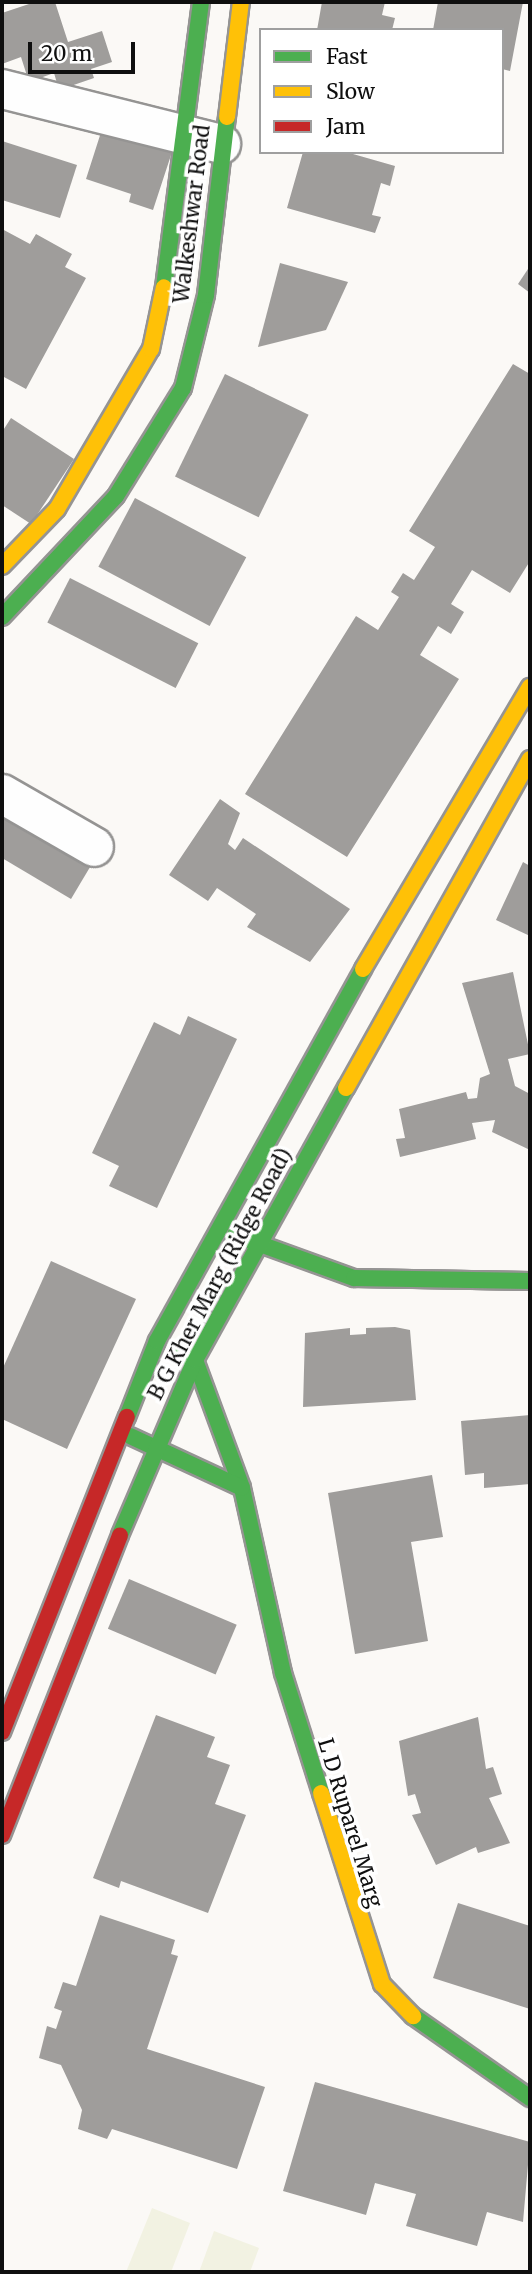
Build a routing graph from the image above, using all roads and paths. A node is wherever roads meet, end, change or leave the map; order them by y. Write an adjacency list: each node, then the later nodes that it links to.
1 (201, 2): 4 (street, Walkeshwar Road)
2 (241, 2): 4 (street, Walkeshwar Road)
3 (2, 89): 4 (street)
4 (203, 140): 5 (street, Walkeshwar Road); 6 (street, Walkeshwar Road)
5 (2, 566)
6 (2, 617)
7 (530, 687): 11 (street, B G Kher Marg (Ridge Road))
8 (530, 759): 12 (street, B G Kher Marg (Ridge Road))
9 (2, 794): 10 (street)
10 (94, 847)
11 (217, 1228): 12 (street); 14 (street, B G Kher Marg (Ridge Road))
12 (258, 1244): 13 (street); 15 (street, B G Kher Marg (Ridge Road))
13 (530, 1281)
14 (157, 1341): 15 (street); 16 (street, B G Kher Marg (Ridge Road))
15 (195, 1360): 17 (street, B G Kher Marg (Ridge Road)); 18 (street, L D Ruparel Marg)
16 (116, 1432): 17 (street); 19 (street, B G Kher Marg (Ridge Road))
17 (155, 1445): 18 (street); 20 (street, B G Kher Marg (Ridge Road))
18 (242, 1488): 21 (street, L D Ruparel Marg)
19 (2, 1732)
20 (2, 1835)
21 (530, 2098)

